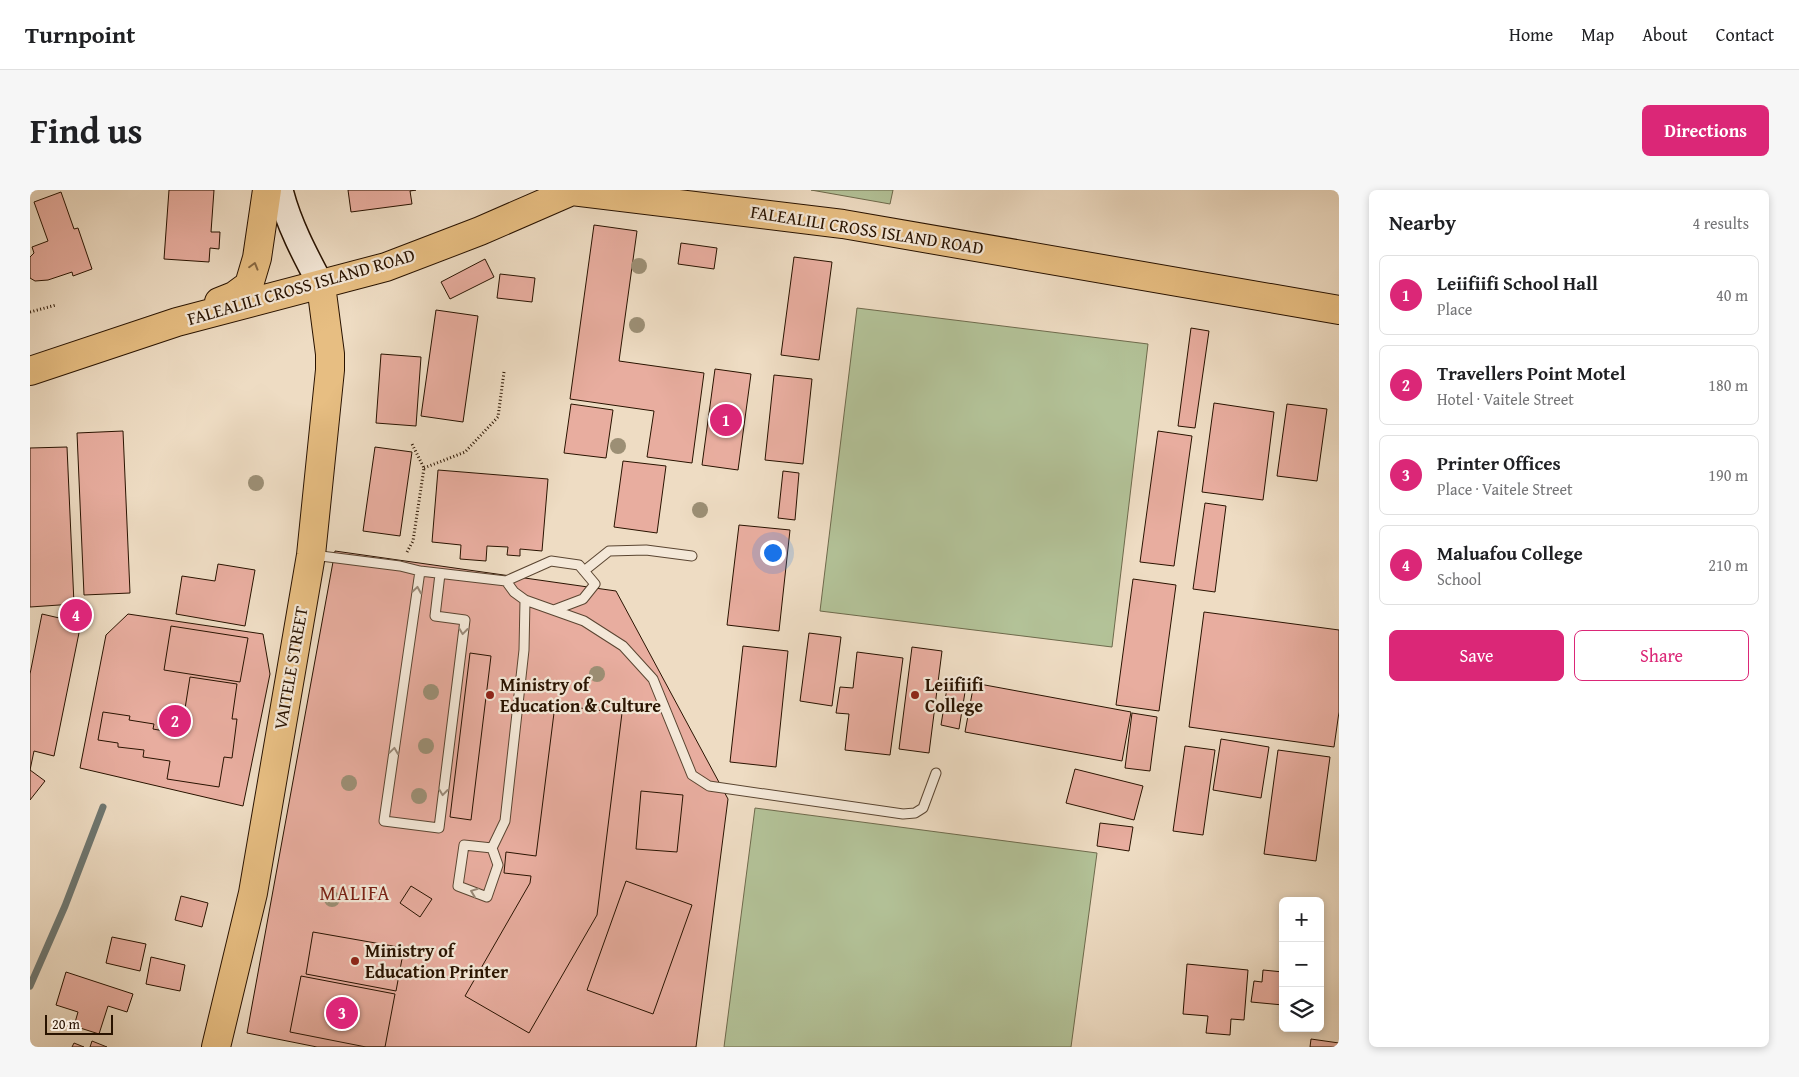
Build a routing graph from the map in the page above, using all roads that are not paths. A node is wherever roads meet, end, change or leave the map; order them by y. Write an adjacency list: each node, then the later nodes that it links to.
1 (267, 190): 5 (main road, one-way to 1)
2 (280, 190): 3 (main road)
3 (322, 285): 4 (main road, FALEALILI CROSS ISLAND ROAD); 5 (main road, FALEALILI CROSS ISLAND ROAD); 7 (main road, VAITELE STREET)
4 (1339, 310)
5 (177, 322): 6 (main road, FALEALILI CROSS ISLAND ROAD)
6 (30, 371)
7 (311, 555): 10 (lane); 17 (main road, VAITELE STREET)
8 (692, 556): 9 (lane)
9 (584, 571): 12 (lane); 14 (lane)
10 (420, 572): 11 (lane); 11 (lane, one-way to 10)
11 (440, 574): 12 (lane)
12 (506, 581): 13 (lane)
13 (525, 600): 14 (lane); 16 (lane)
14 (554, 610): 15 (lane)
15 (936, 773)
16 (492, 848): 16 (lane, one-way to 16)
17 (216, 1047)

